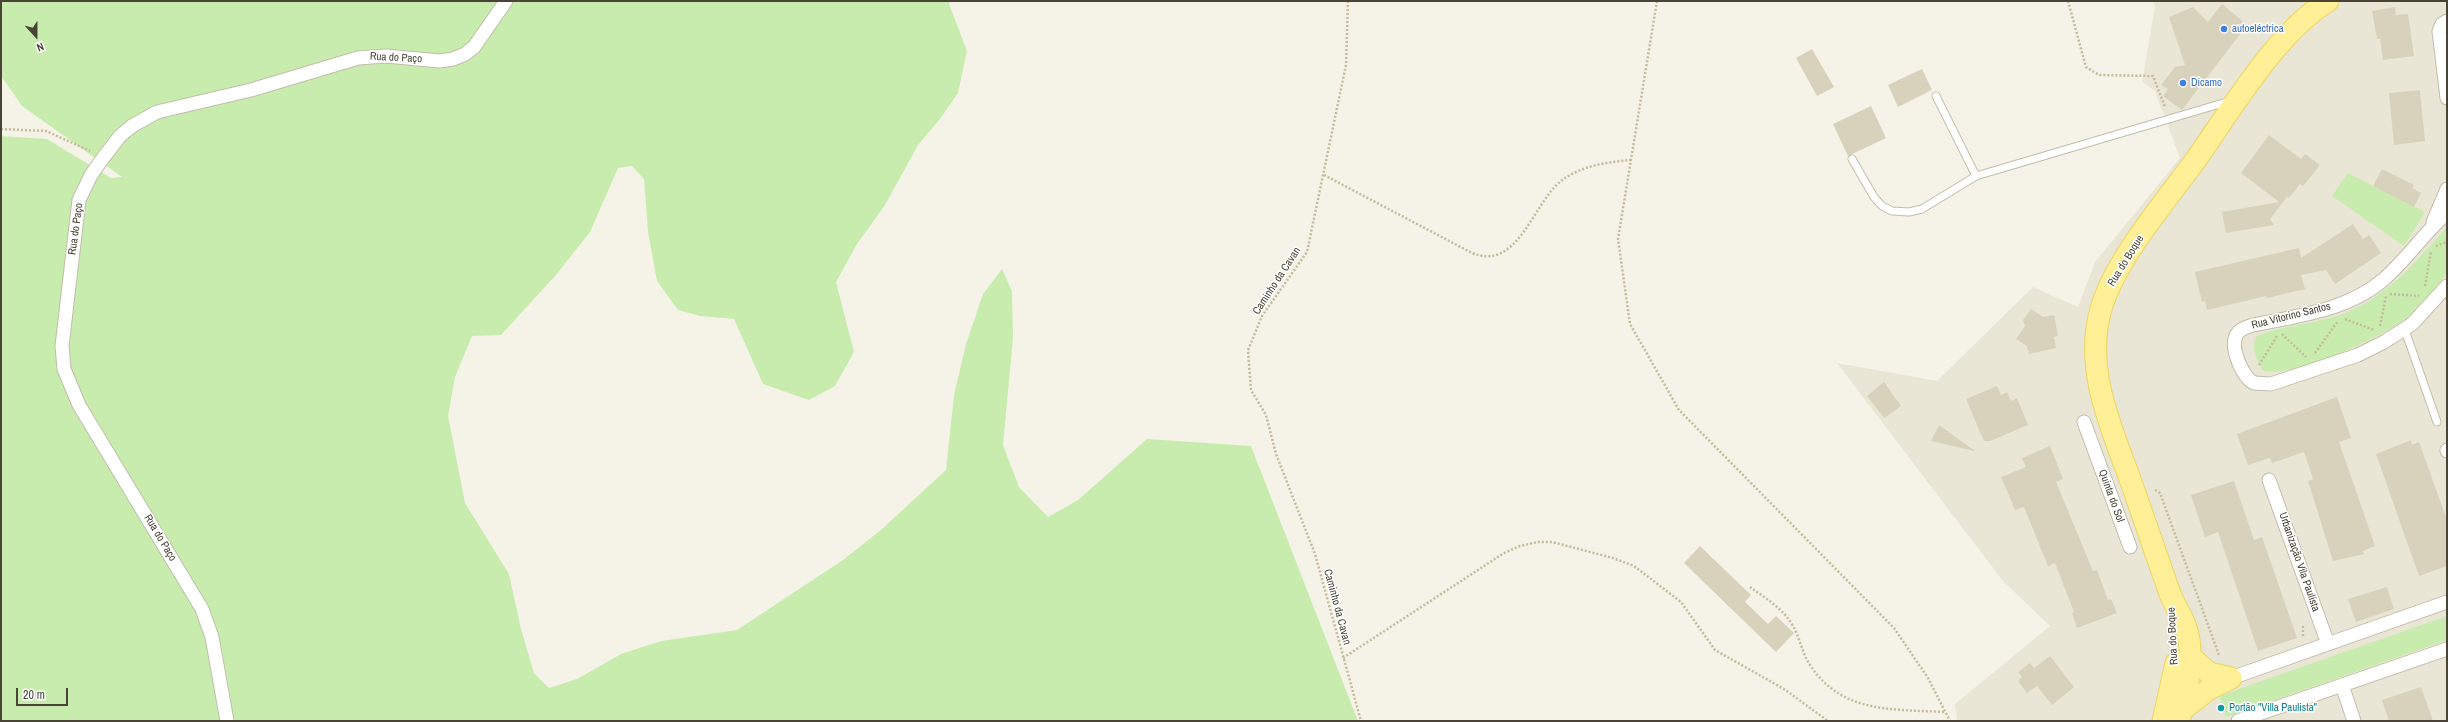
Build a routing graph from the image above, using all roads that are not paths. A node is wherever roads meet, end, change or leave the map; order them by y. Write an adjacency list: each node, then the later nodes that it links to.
1 (506, 1): 29 (street, Rua do Paço)
2 (2328, 1): 6 (main road, Rua do Boque)
3 (2447, 21): 5 (street)
4 (1936, 96): 8 (lane)
5 (2447, 98)
6 (2240, 99): 8 (lane); 16 (main road, Rua do Boque)
7 (1852, 159): 8 (lane)
8 (1976, 176)
9 (2447, 189): 11 (street)
10 (2447, 213): 11 (street, Rua Vitorino Santos)
11 (2431, 226): 13 (street, Rua Vitorino Santos)
12 (2447, 286): 13 (street, Rua Vitorino Santos)
13 (2405, 330): 15 (lane)
14 (2084, 422): 17 (street, Quinta do Sol)
15 (2437, 422)
16 (2115, 438): 17 (street); 20 (main road, Rua do Boque)
17 (2093, 446): 19 (street, Quinta do Sol)
18 (2270, 480): 23 (street, Urbanização Vila Paulista)
19 (2130, 547)
20 (2171, 596): 22 (main road, Rua do Boque); 25 (main road, Rua do Boque)
21 (2447, 602): 23 (street)
22 (2176, 641): 28 (main road); 30 (main road, Rua do Boque)
23 (2328, 644): 26 (street)
24 (2447, 649): 27 (street)
25 (2190, 656): 26 (main road); 28 (main road, Rua do Boque)
26 (2231, 678): 28 (main road)
27 (2342, 685): 31 (street); 32 (street)
28 (2182, 718)
29 (227, 721)
30 (2163, 721)
31 (2238, 721)
32 (2354, 721)

